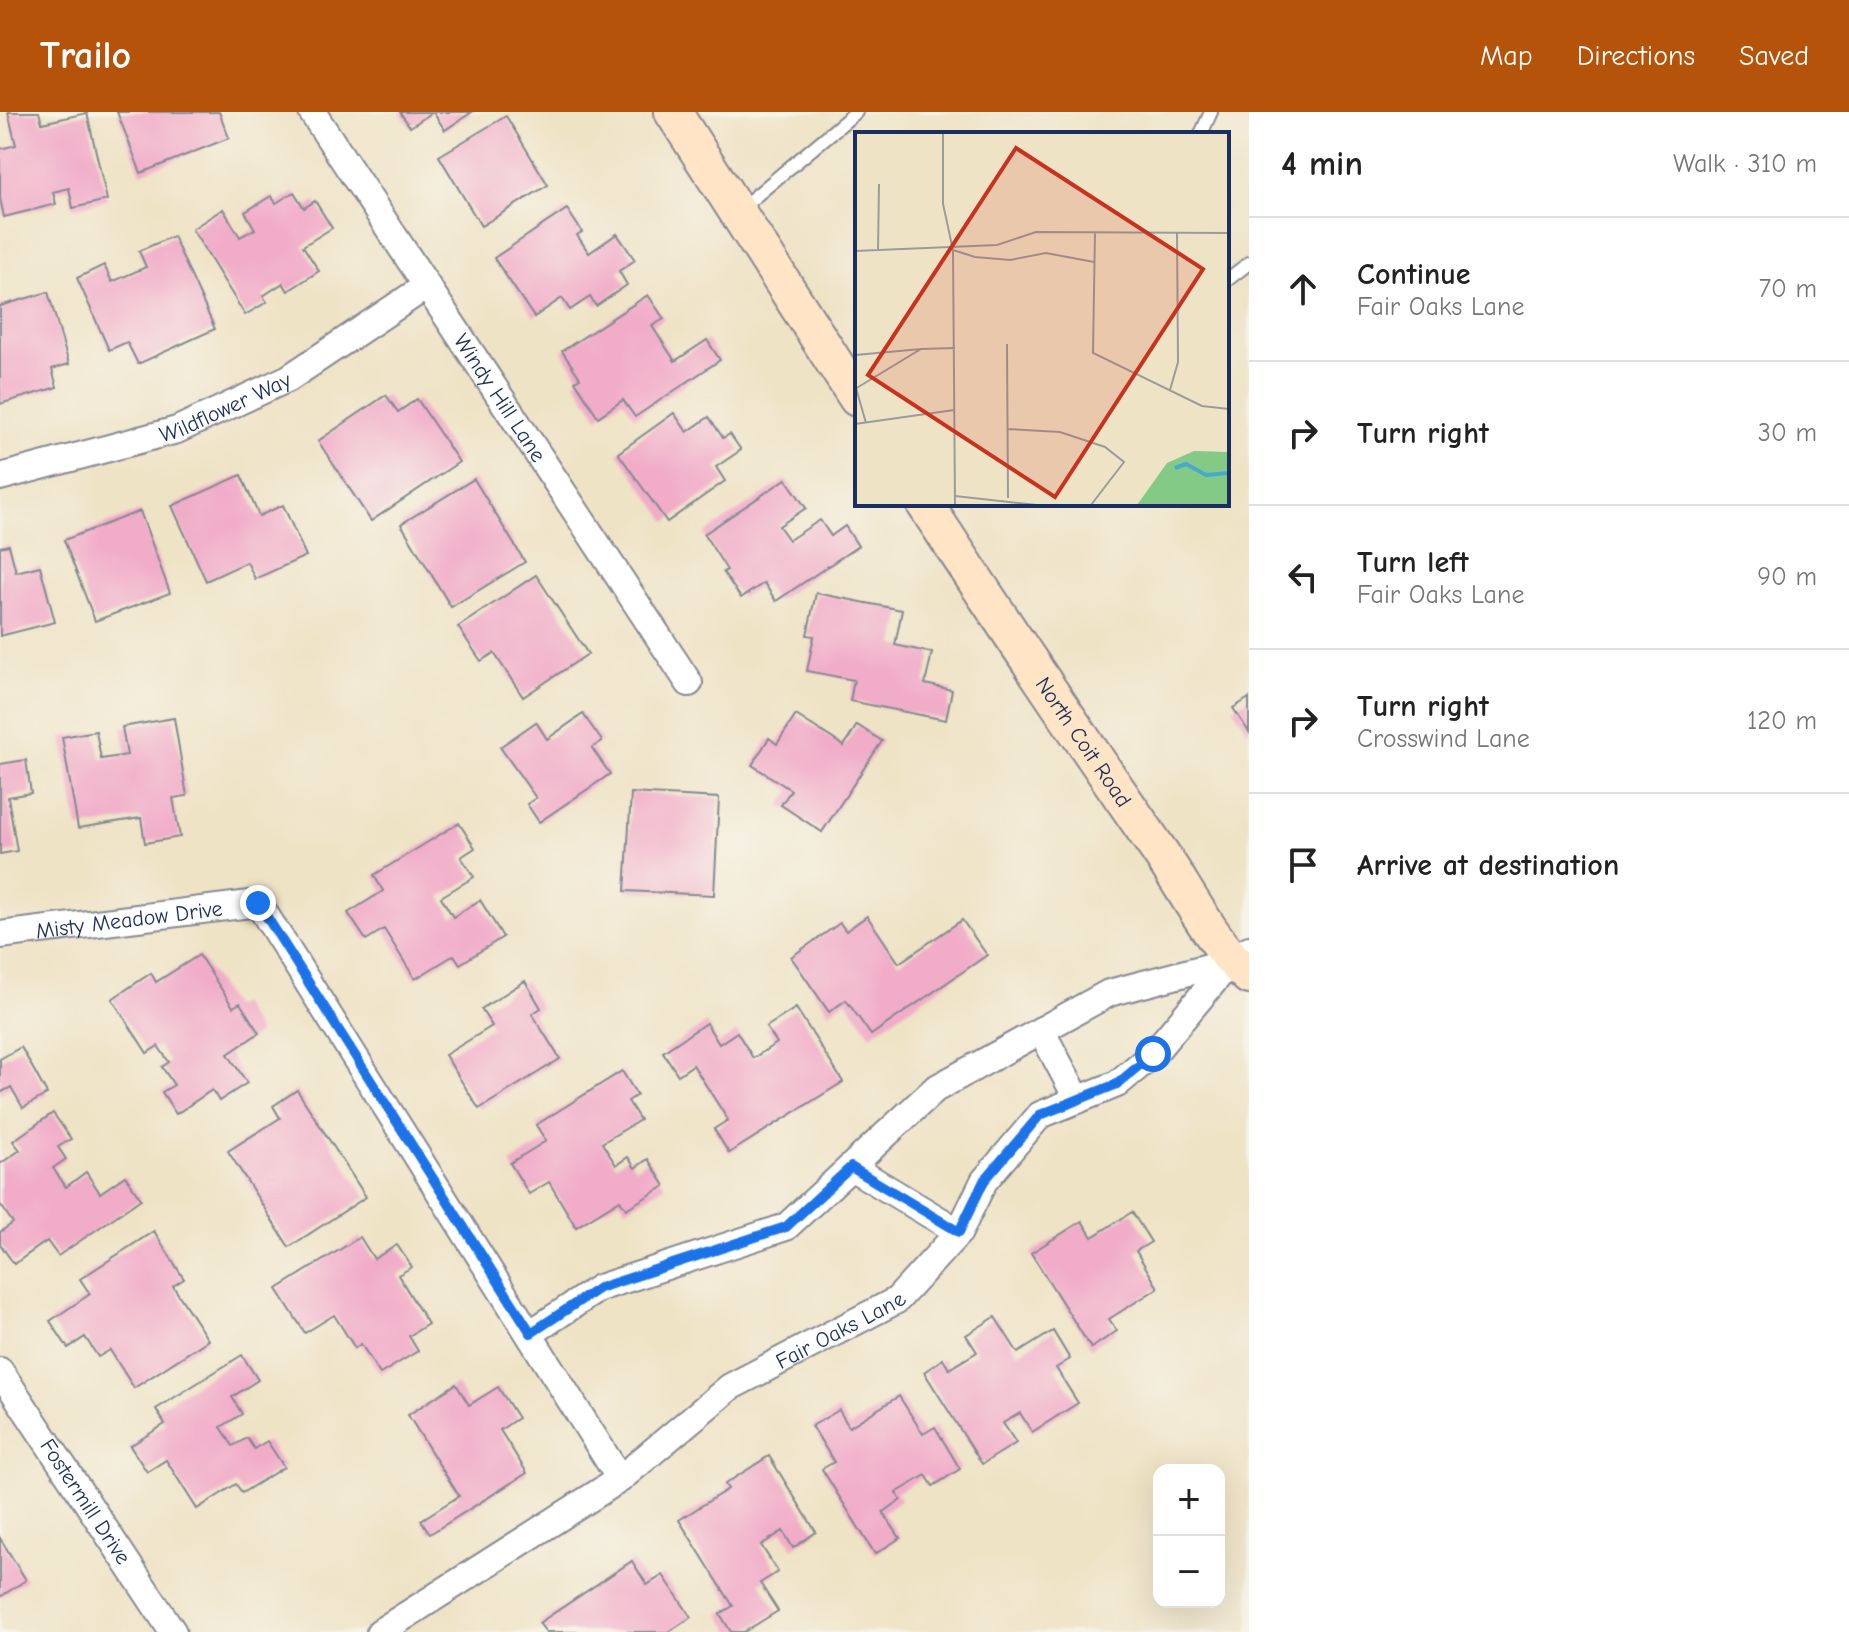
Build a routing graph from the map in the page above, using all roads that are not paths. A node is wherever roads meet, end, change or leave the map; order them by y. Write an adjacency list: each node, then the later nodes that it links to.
1 (312, 112): 9 (street, Windy Hill Lane)
2 (673, 112): 6 (street)
3 (856, 112): 6 (lane)
4 (1211, 112): 5 (lane)
5 (1202, 132)
6 (737, 212): 10 (street)
7 (1249, 263): 8 (lane)
8 (1229, 278)
9 (425, 287): 11 (street, Wildflower Way); 13 (street, Windy Hill Lane)
10 (855, 395)
11 (0, 477)
12 (926, 506): 15 (street, North Coit Road)
13 (689, 683)
14 (0, 935): 20 (street, Misty Meadow Drive)
15 (1243, 962): 16 (street); 17 (street, Fair Oaks Lane)
16 (1041, 1030): 17 (street); 18 (street)
17 (1078, 1100): 19 (street, Fair Oaks Lane)
18 (851, 1167): 19 (street); 20 (street)
19 (959, 1232): 22 (street, Fair Oaks Lane)
20 (531, 1333): 22 (street)
21 (0, 1371): 23 (street, Fostermill Drive)
22 (620, 1479): 24 (street, Fair Oaks Lane)
23 (173, 1632)
24 (380, 1632)

